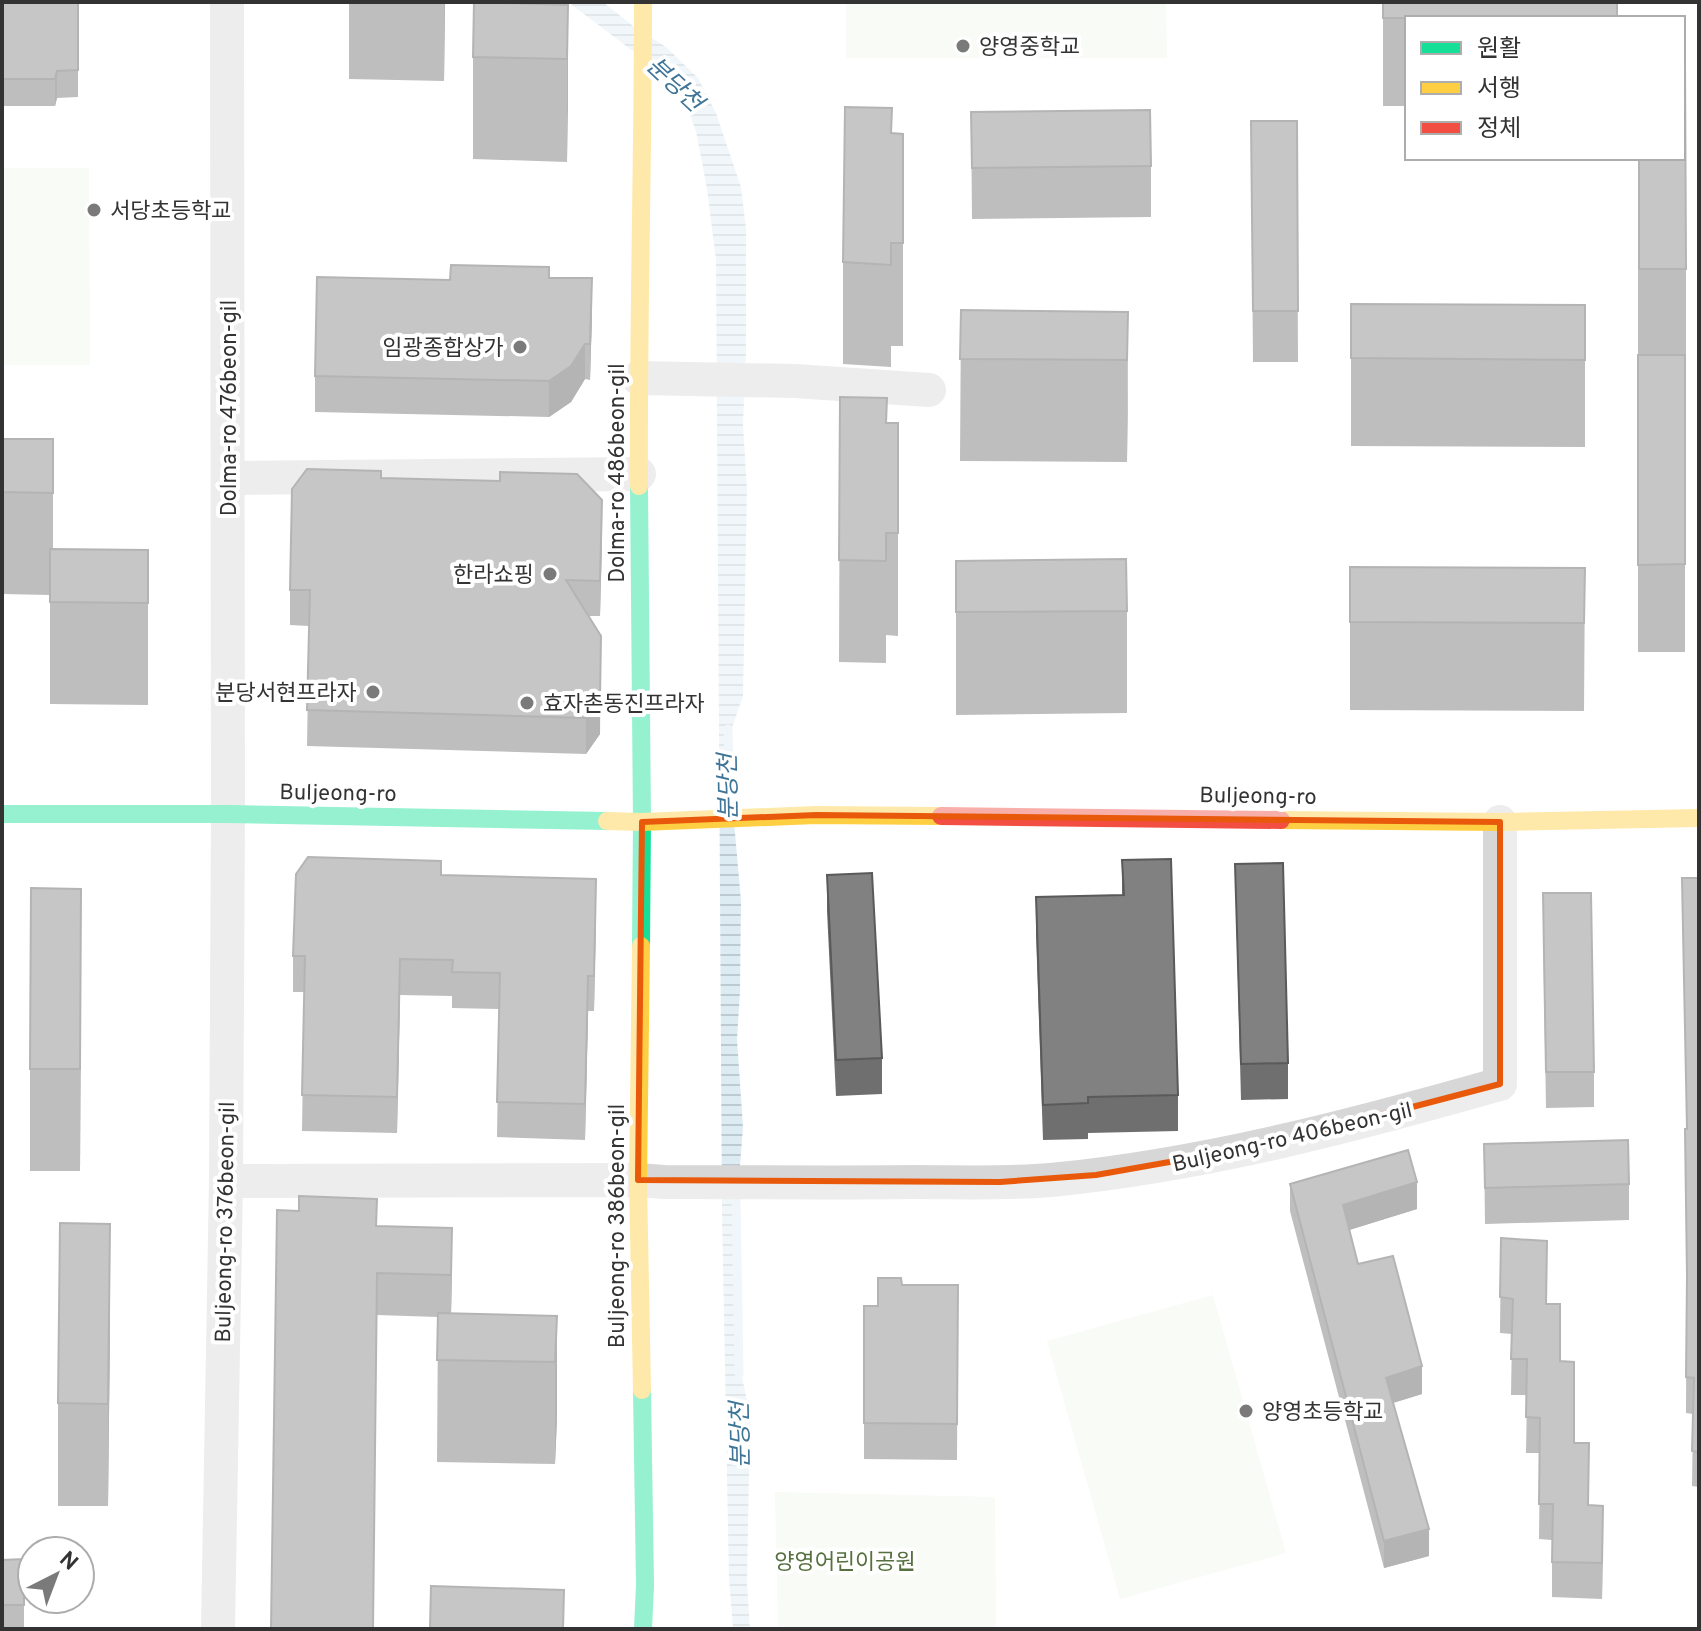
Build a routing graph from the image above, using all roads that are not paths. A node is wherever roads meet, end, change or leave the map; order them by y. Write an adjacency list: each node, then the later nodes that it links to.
1 (227, 2): 6 (street, Dolma-ro 476beon-gil)
2 (643, 2): 3 (main road, Dolma-ro 486beon-gil)
3 (643, 378): 4 (street); 5 (main road, Dolma-ro 486beon-gil)
4 (929, 390)
5 (639, 474): 6 (street); 10 (main road, Dolma-ro 486beon-gil)
6 (228, 478): 8 (street, Dolma-ro 476beon-gil)
7 (2, 814): 8 (main road, Buljeong-ro)
8 (228, 814): 10 (main road, Buljeong-ro); 12 (street, Buljeong-ro 376beon-gil)
9 (1699, 818): 11 (main road, Buljeong-ro)
10 (642, 822): 11 (main road, Buljeong-ro); 13 (main road, Buljeong-ro 386beon-gil)
11 (1500, 822): 13 (street, Buljeong-ro 406beon-gil)
12 (226, 1181): 13 (street); 14 (street, Buljeong-ro 376beon-gil)
13 (651, 1181): 15 (main road, Buljeong-ro 386beon-gil)
14 (218, 1629)
15 (643, 1629)

